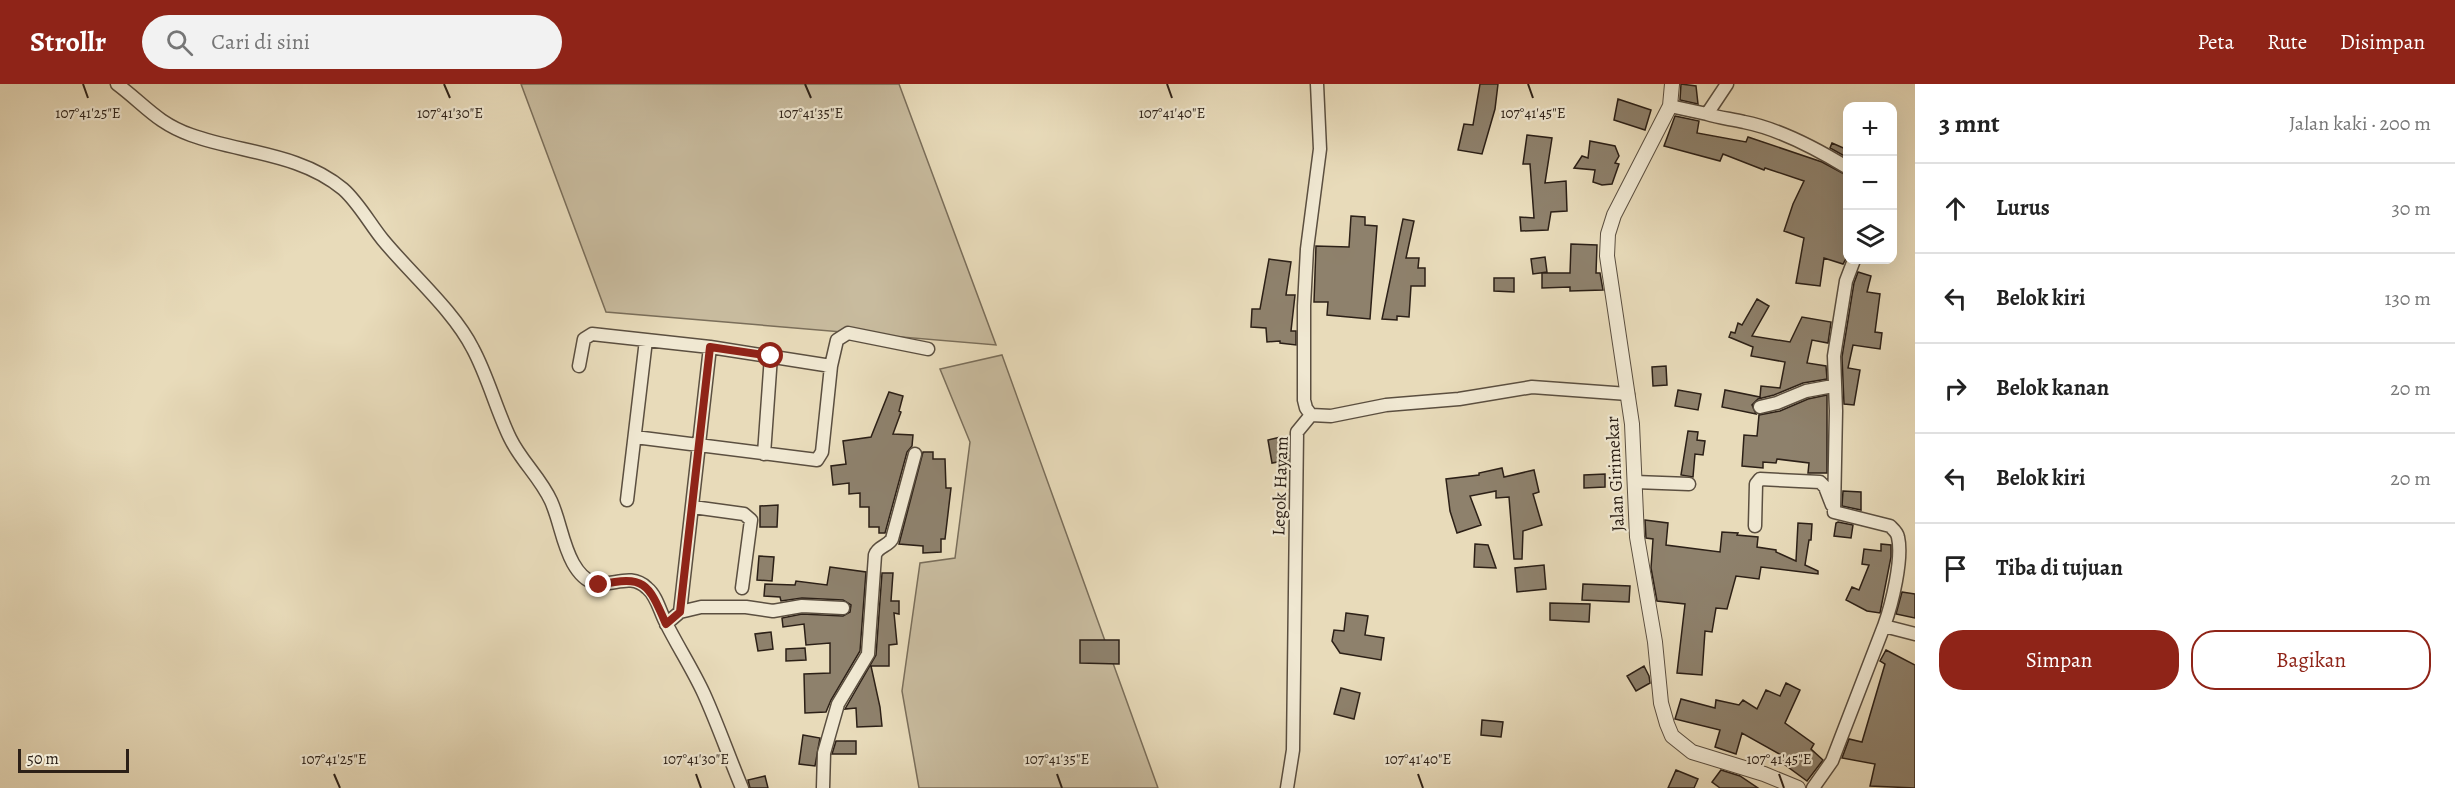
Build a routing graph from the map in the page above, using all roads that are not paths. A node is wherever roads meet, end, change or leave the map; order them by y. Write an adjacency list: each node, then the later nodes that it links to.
1 (117, 84): 32 (street)
2 (1317, 84): 18 (street)
3 (1672, 84): 5 (street, Jalan Girimekar)
4 (1727, 84): 6 (street)
5 (1670, 106): 6 (street); 16 (street, Jalan Girimekar)
6 (1707, 114): 7 (street)
7 (1843, 165)
8 (1853, 264): 15 (street)
9 (646, 340): 10 (street); 13 (street); 19 (street)
10 (710, 347): 12 (street); 20 (street)
11 (928, 349): 14 (street)
12 (771, 356): 14 (street); 21 (street)
13 (579, 366)
14 (831, 366): 21 (street)
15 (1833, 386): 17 (street); 27 (street)
16 (1628, 394): 18 (street); 23 (street, Jalan Girimekar)
17 (1760, 406)
18 (1311, 415): 37 (street, Legok Hayam)
19 (635, 437): 20 (street); 25 (street)
20 (699, 446): 21 (street); 26 (street)
21 (764, 453)
22 (915, 454): 36 (street)
23 (1635, 482): 24 (street); 38 (street, Jalan Girimekar)
24 (1689, 484)
25 (627, 500)
26 (693, 507): 29 (street); 31 (street)
27 (1834, 512): 28 (street); 33 (street)
28 (1755, 526)
29 (741, 588)
30 (843, 608): 31 (street)
31 (680, 612): 32 (street)
32 (666, 624): 35 (street)
33 (1884, 626): 34 (street); 39 (street)
34 (1915, 634)
35 (742, 788)
36 (823, 788)
37 (1287, 788)
38 (1798, 788)
39 (1813, 788)

